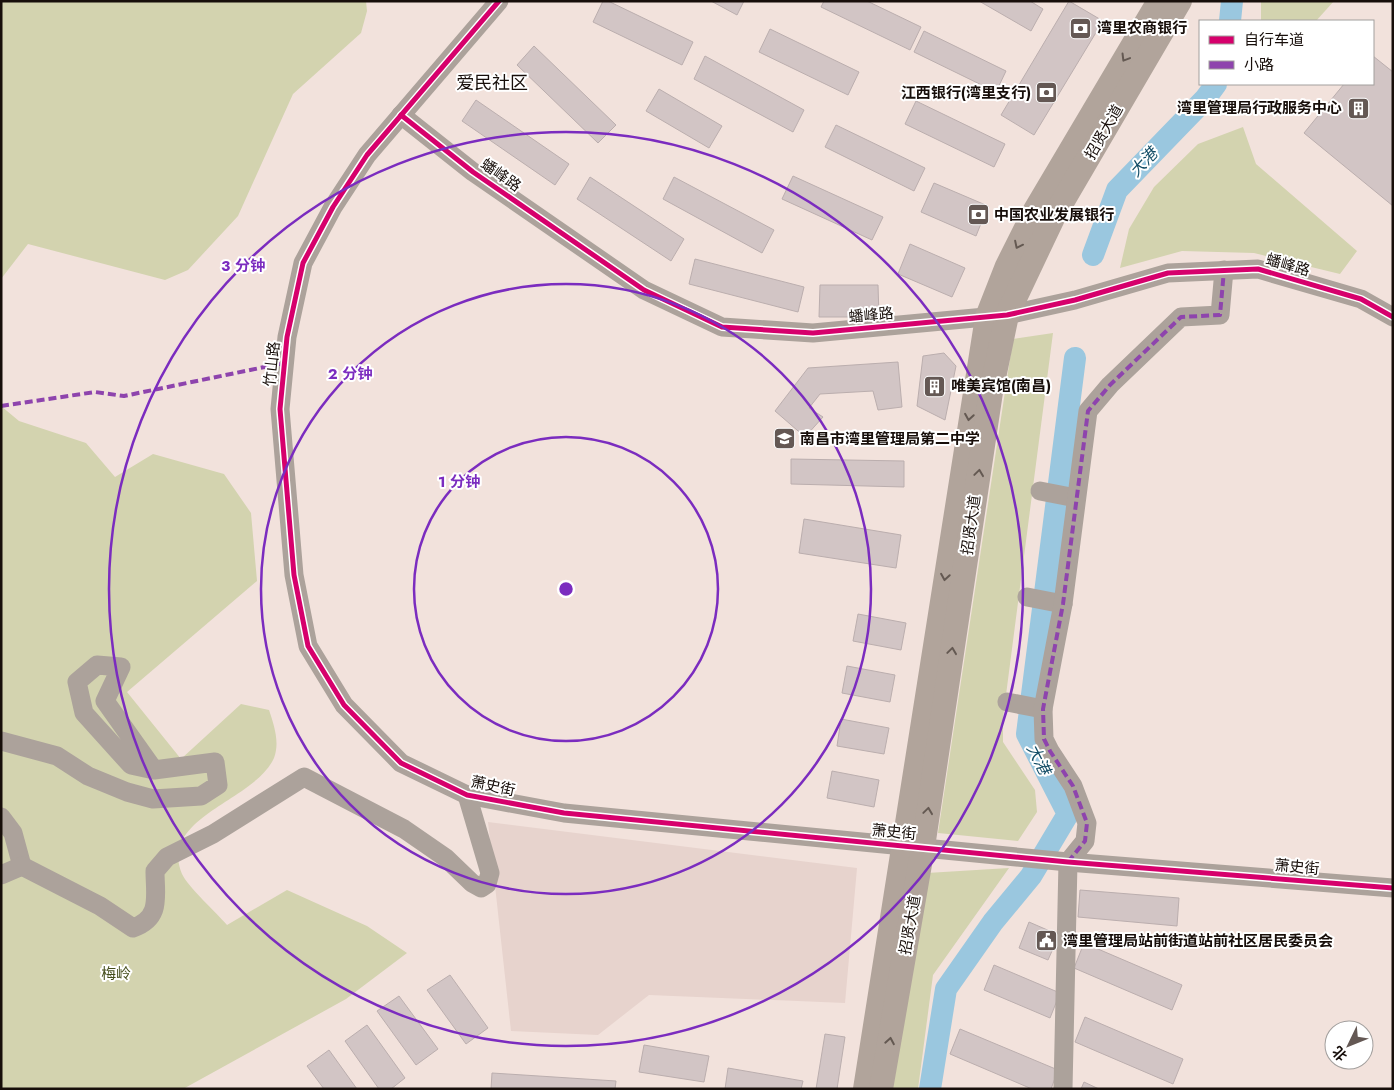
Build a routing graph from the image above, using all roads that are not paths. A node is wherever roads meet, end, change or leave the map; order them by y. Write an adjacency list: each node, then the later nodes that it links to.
1 (499, 1): 4 (street, 竹山路)
2 (1159, 1): 6 (main road, 招贤大道, one-way to 6)
3 (1180, 1): 6 (main road, 招贤大道)
4 (401, 116): 6 (street, 蟠峰路); 15 (street, 竹山路)
5 (1224, 270): 6 (street, 蟠峰路); 7 (street, 蟠峰路); 9 (street)
6 (997, 316): 19 (main road, 招贤大道)
7 (1393, 317)
8 (1040, 491): 9 (street)
9 (1076, 498): 11 (street)
10 (1027, 597): 11 (street)
11 (1063, 604): 13 (street)
12 (1007, 702): 13 (street)
13 (1043, 709): 20 (street)
14 (1, 741): 16 (street)
15 (401, 763): 17 (street, 萧史街)
16 (154, 770): 16 (street)
17 (467, 795): 19 (street, 萧史街); 21 (street)
18 (1, 817): 21 (street)
19 (913, 847): 20 (street, 萧史街); 24 (main road, 招贤大道); 25 (main road, 招贤大道, one-way to 19)
20 (1068, 862): 23 (street, 萧史街); 26 (street)
21 (22, 866): 22 (street)
22 (1, 875)
23 (1393, 888)
24 (865, 1089)
25 (881, 1089)
26 (1063, 1089)

